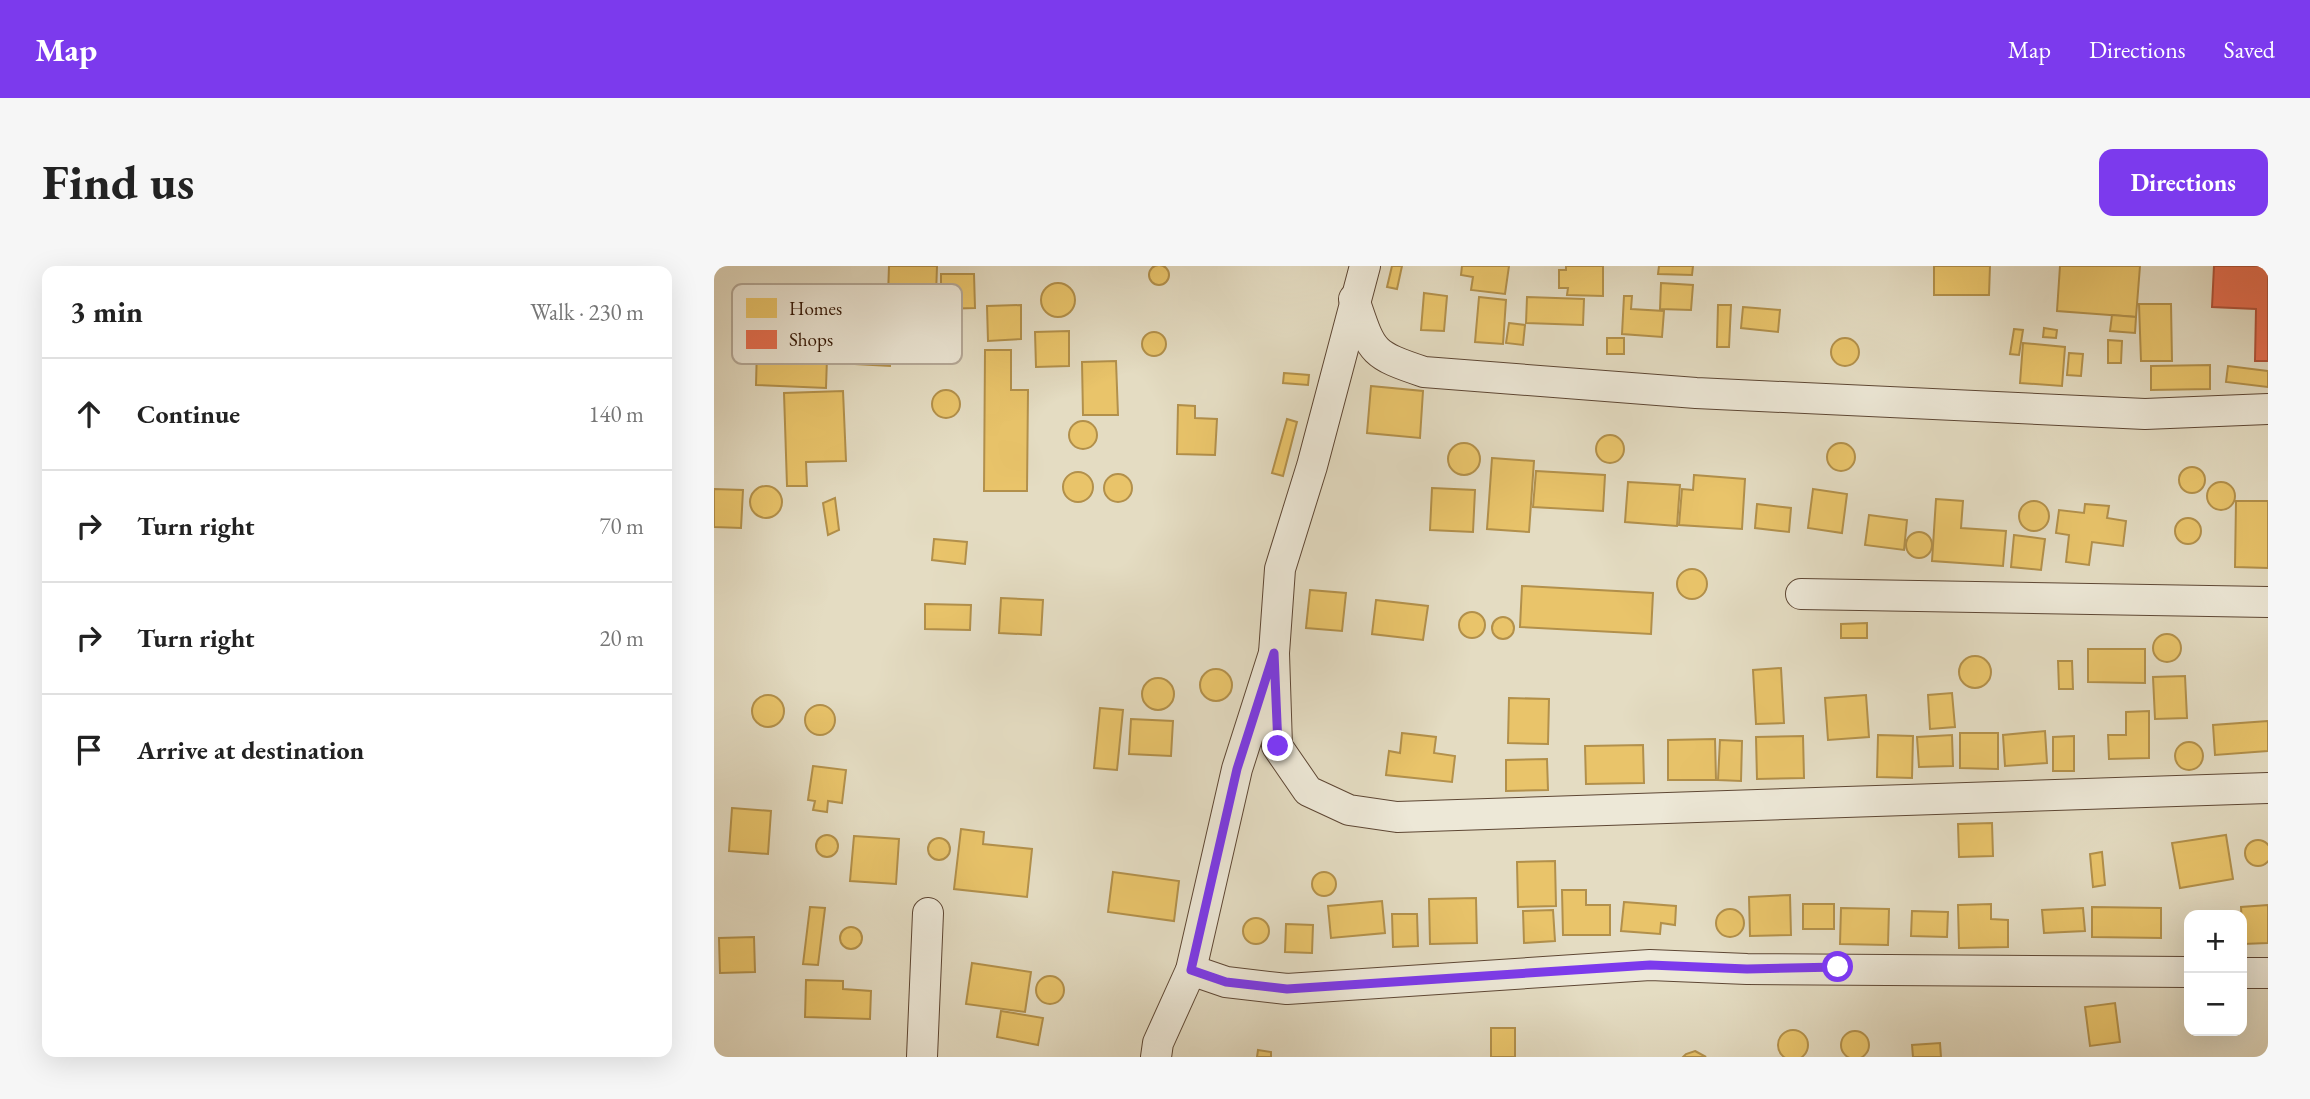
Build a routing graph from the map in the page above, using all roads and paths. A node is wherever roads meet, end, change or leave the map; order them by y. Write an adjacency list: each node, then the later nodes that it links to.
1 (1365, 266): 2 (street)
2 (1354, 299): 3 (street); 6 (street)
3 (2268, 409)
4 (1801, 594): 5 (street)
5 (2268, 602)
6 (1274, 653): 7 (street); 9 (street)
7 (2268, 788)
8 (928, 913): 13 (street)
9 (1191, 970): 10 (street); 14 (street)
10 (2184, 972)
11 (2247, 973): 12 (street)
12 (2268, 973)
13 (922, 1057)
14 (1156, 1057)

